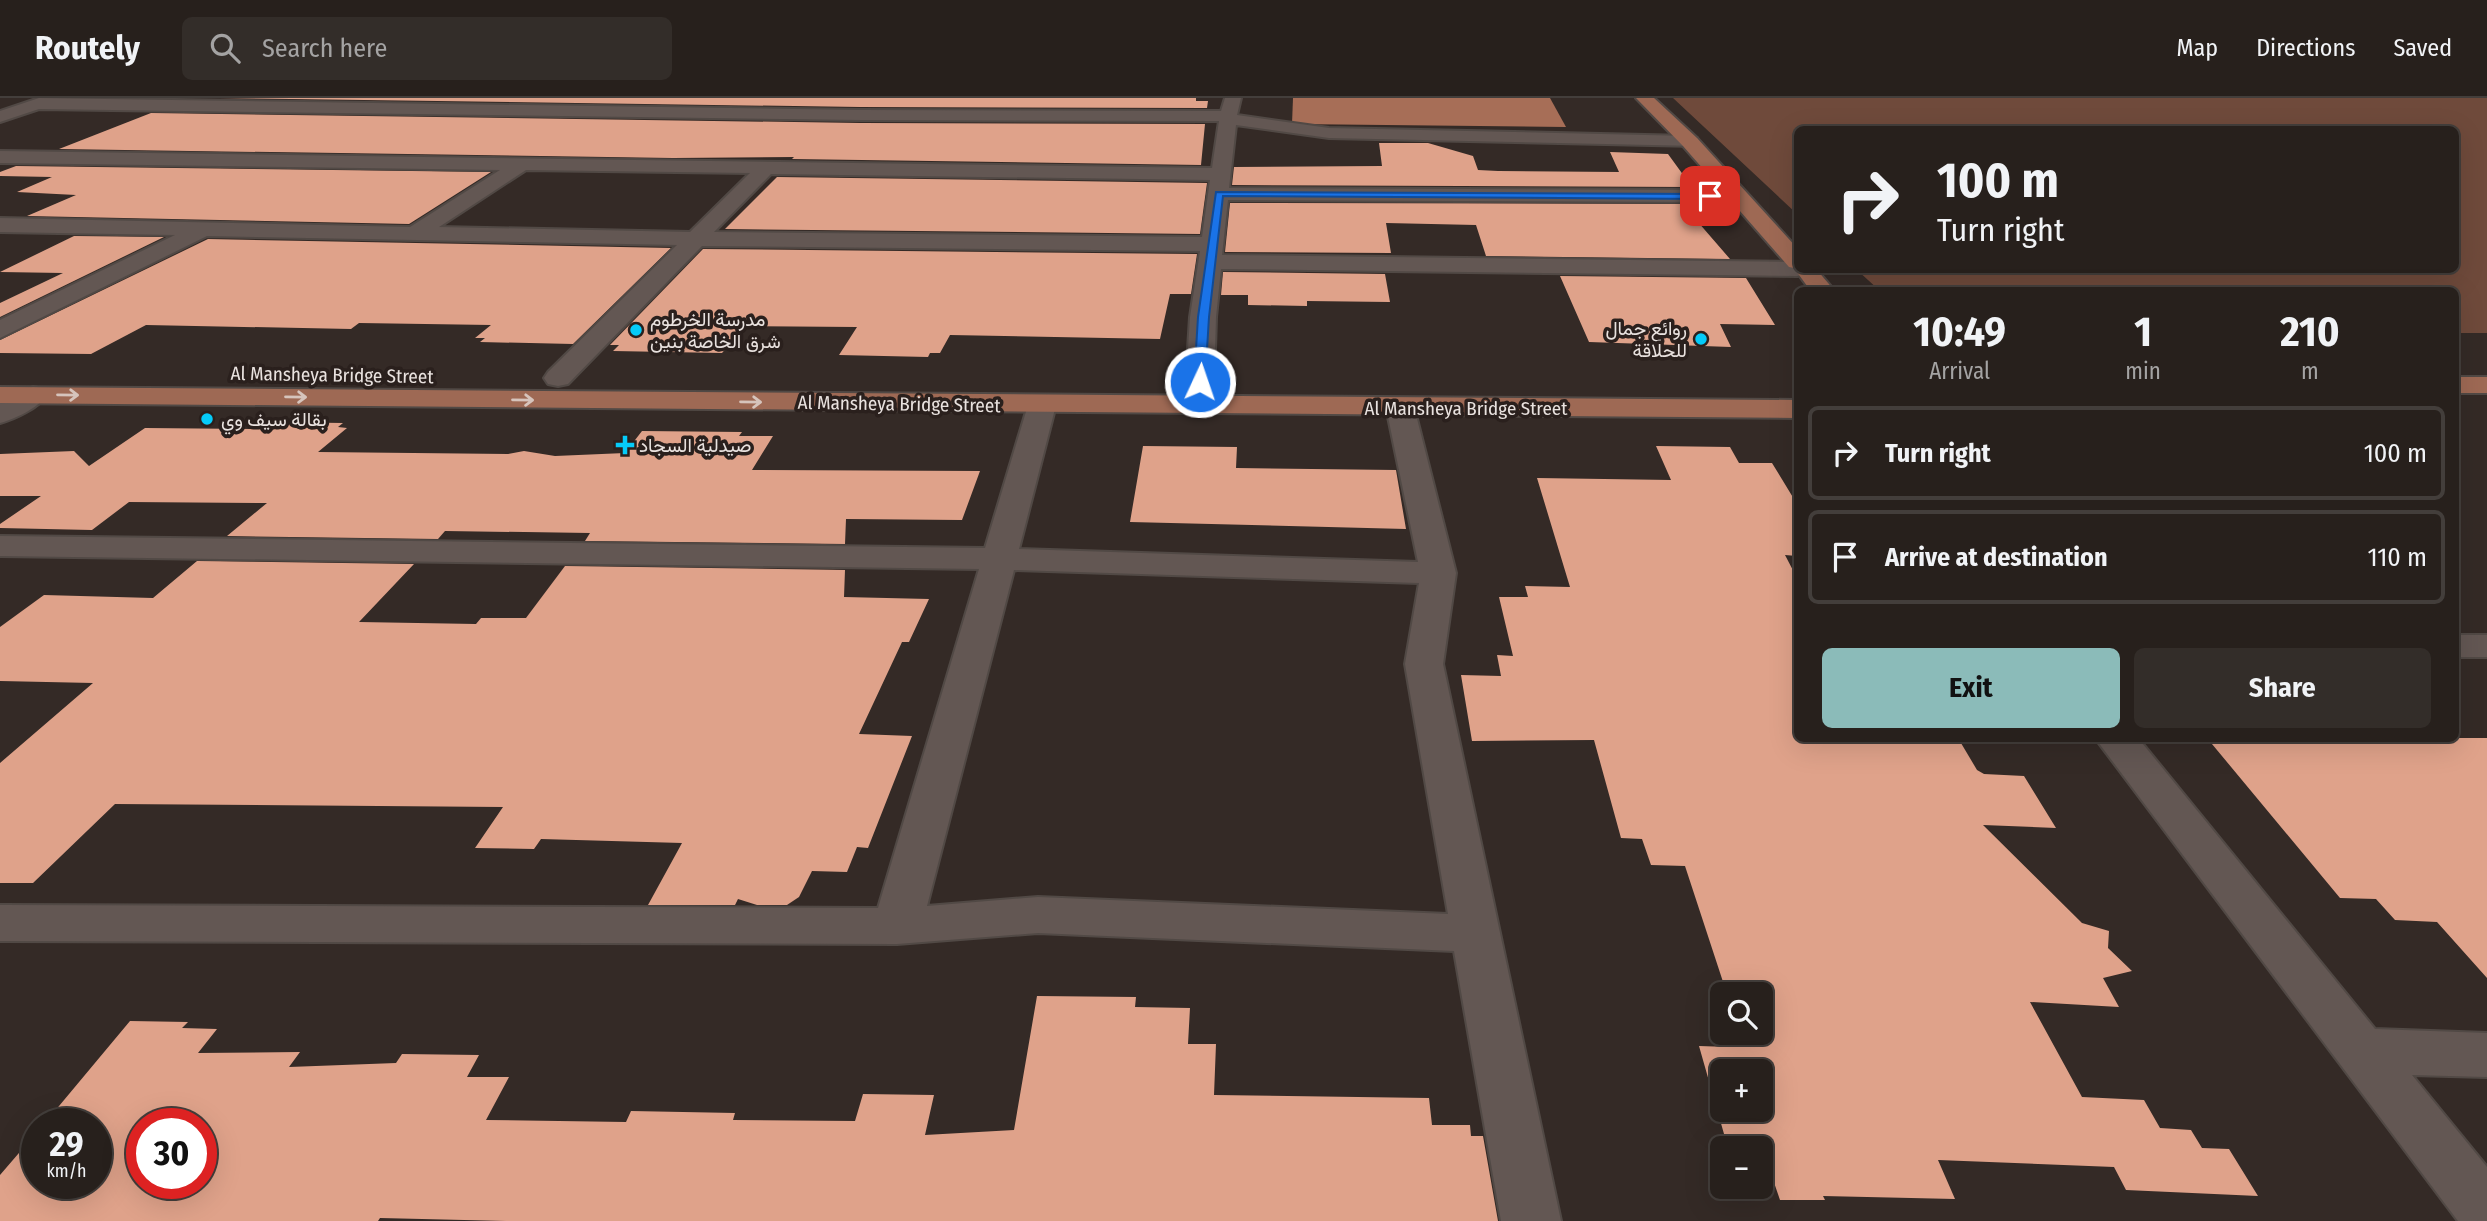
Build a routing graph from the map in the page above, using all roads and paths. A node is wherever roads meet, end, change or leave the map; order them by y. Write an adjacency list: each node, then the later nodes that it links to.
1 (413, 98): 5 (street)
2 (876, 98): 7 (street)
3 (1644, 98): 11 (main road)
4 (47, 101): 5 (street); 8 (street)
5 (393, 109): 7 (street); 9 (street)
6 (1230, 111): 7 (street); 11 (street); 19 (street)
7 (860, 115): 10 (street)
8 (0, 117)
9 (359, 126)
10 (844, 133)
11 (1690, 142): 20 (main road)
12 (325, 143): 15 (street)
13 (827, 151): 18 (street)
14 (0, 157): 15 (street)
15 (291, 160): 16 (street)
16 (521, 165): 17 (street); 23 (street)
17 (765, 169): 18 (street); 24 (street)
18 (810, 169): 19 (street)
19 (1220, 184): 20 (street); 25 (street)
20 (1737, 196): 26 (main road)
21 (0, 225): 22 (street)
22 (205, 229): 23 (street); 30 (street)
23 (417, 232): 24 (street)
24 (697, 239): 25 (street); 32 (street)
25 (1211, 253): 27 (street); 33 (street)
26 (1794, 259)
27 (1794, 269)
28 (1808, 273): 29 (main road)
29 (1819, 287)
30 (0, 330)
31 (0, 372): 32 (main road, Al Mansheya Bridge Street)
32 (558, 378): 33 (main road, Al Mansheya Bridge Street)
33 (1200, 382): 34 (main road, Al Mansheya Bridge Street)
34 (1678, 382)
35 (2459, 385): 36 (main road)
36 (2487, 385)
37 (0, 395): 38 (main road, Al Mansheya Bridge Street)
38 (33, 395): 39 (main road, Al Mansheya Bridge Street, one-way to 39); 44 (street)
39 (1042, 405): 40 (main road, Al Mansheya Bridge Street); 46 (street)
40 (1400, 407): 41 (main road, Al Mansheya Bridge Street); 47 (street)
41 (1794, 409)
42 (2459, 409): 43 (main road)
43 (2487, 409)
44 (0, 414)
45 (0, 546): 46 (street)
46 (997, 559): 47 (street); 52 (street)
47 (1438, 573): 53 (street)
48 (2459, 646): 49 (street)
49 (2487, 646)
50 (2118, 742): 54 (street)
51 (0, 923): 52 (street)
52 (897, 926): 53 (street)
53 (1475, 934): 57 (street)
54 (2361, 1051): 55 (street); 56 (street)
55 (2487, 1055)
56 (2487, 1212)
57 (1531, 1221)

